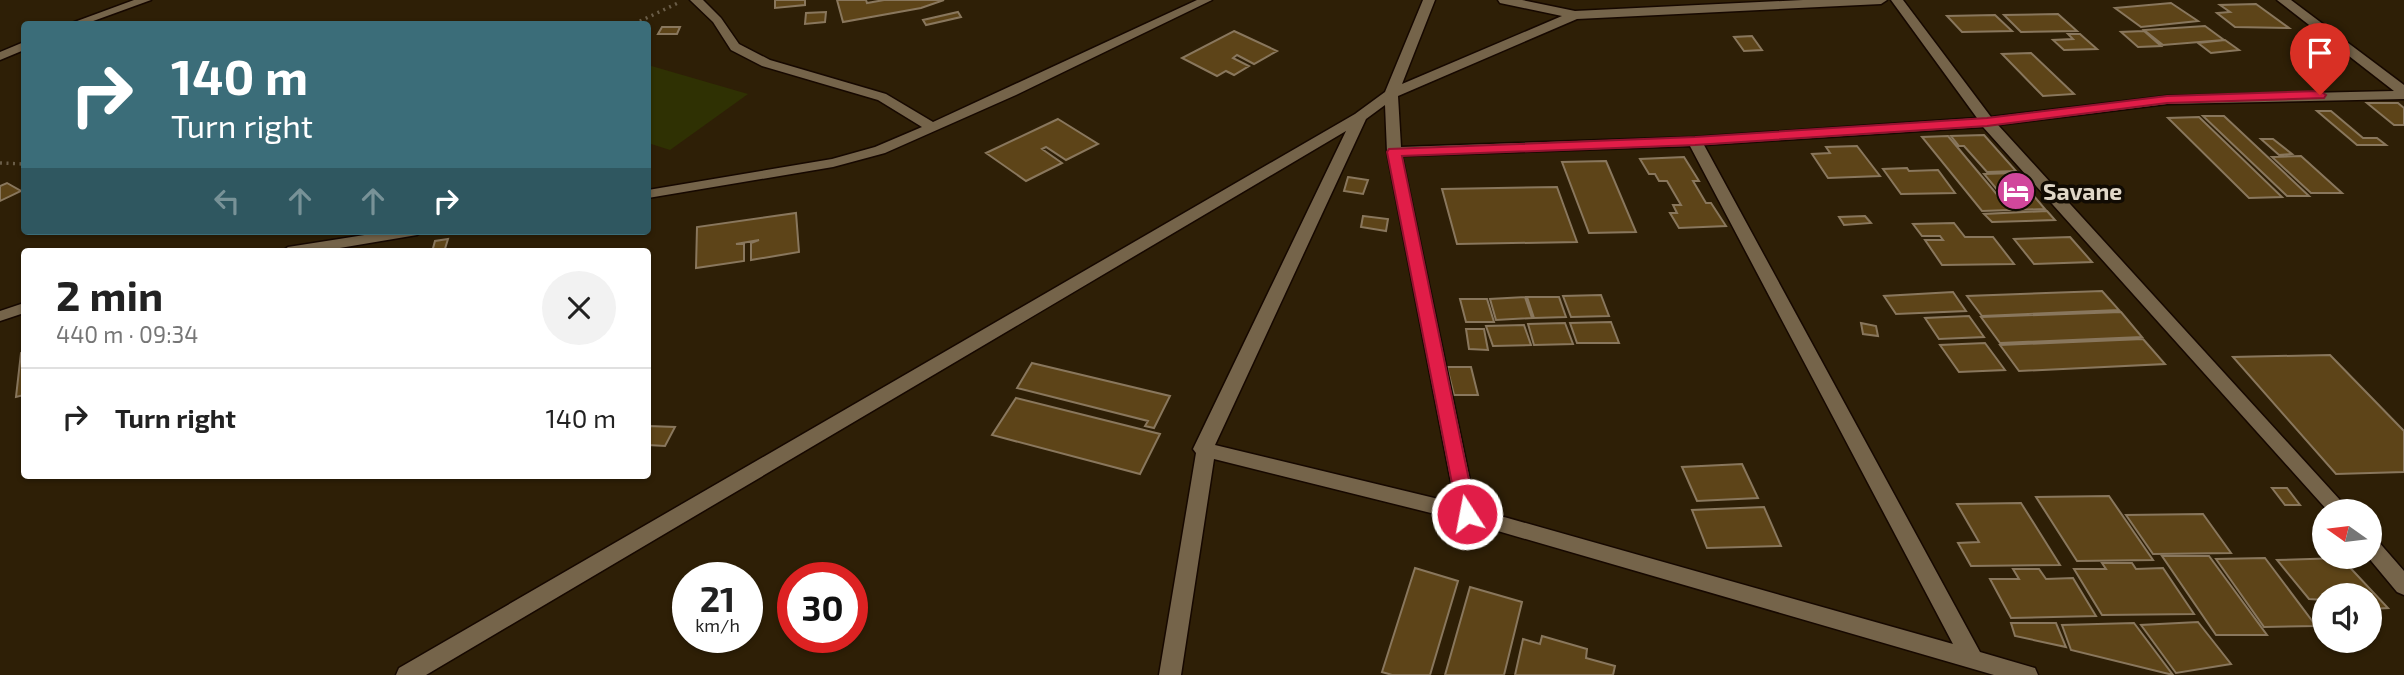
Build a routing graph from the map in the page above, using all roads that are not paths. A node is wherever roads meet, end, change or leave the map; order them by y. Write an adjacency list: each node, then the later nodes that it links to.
1 (145, 0): 11 (lane)
2 (696, 0): 18 (lane)
3 (1206, 0): 18 (lane)
4 (1429, 0): 14 (street)
5 (1504, 0): 10 (street)
6 (1881, 0): 9 (street)
7 (1897, 0): 17 (street)
8 (2283, 0): 15 (street)
9 (1694, 5): 10 (street)
10 (1575, 15): 14 (street)
11 (84, 21)
12 (21, 47): 13 (lane)
13 (0, 56)
14 (1391, 94): 16 (street); 20 (street)
15 (2404, 94): 17 (street)
16 (1360, 117): 26 (street); 32 (street)
17 (1987, 122): 19 (street); 27 (street)
18 (932, 127): 21 (lane)
19 (1695, 141): 20 (street); 31 (street)
20 (1394, 152): 28 (street)
21 (651, 193)
22 (392, 235): 23 (lane)
23 (313, 248)
24 (21, 309): 25 (lane)
25 (0, 316)
26 (1206, 450): 28 (street); 33 (street)
27 (2329, 499)
28 (1467, 514): 31 (street)
29 (2382, 560): 30 (street)
30 (2404, 586)
31 (1971, 657): 34 (street)
32 (407, 675)
33 (1170, 675)
34 (2026, 675)

